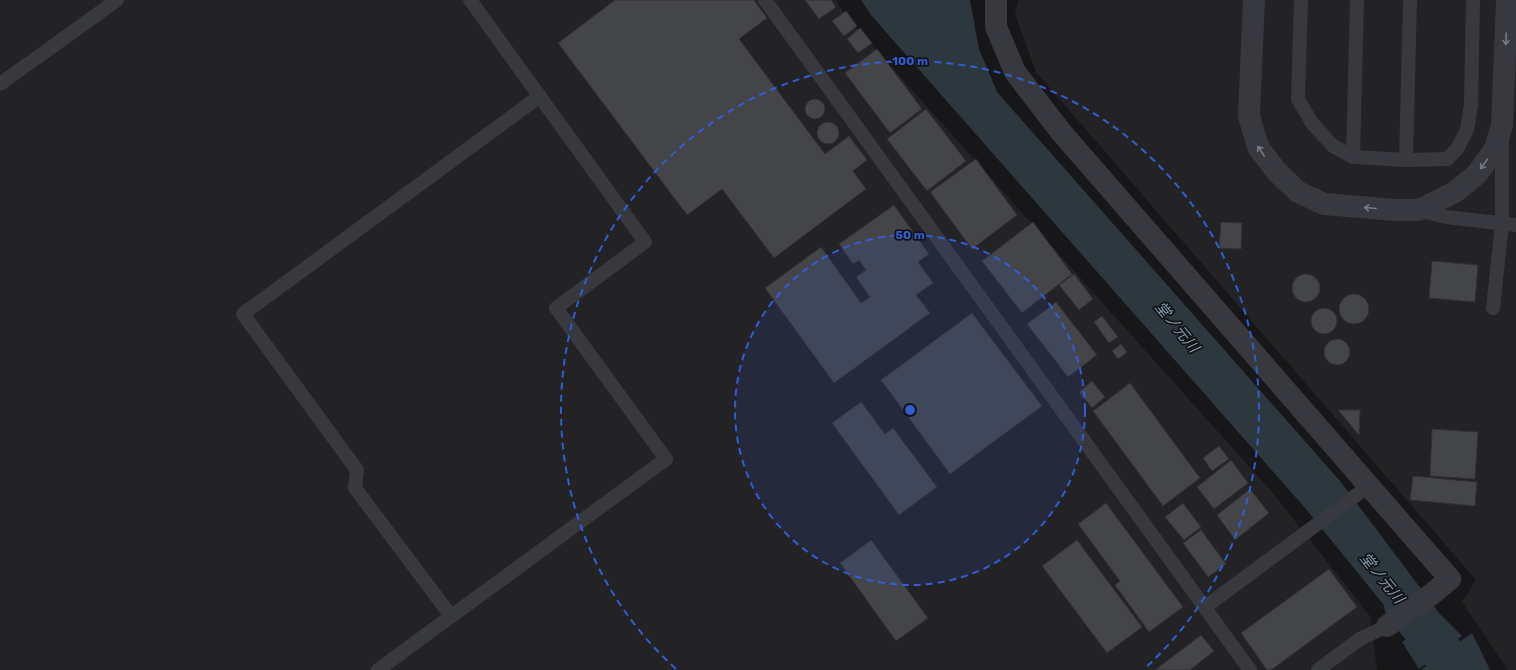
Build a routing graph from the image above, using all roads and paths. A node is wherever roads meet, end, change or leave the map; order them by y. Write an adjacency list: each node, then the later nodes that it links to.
1 (117, 0): 11 (lane)
2 (470, 0): 12 (lane)
3 (765, 0): 20 (lane)
4 (996, 0): 19 (street)
5 (1254, 0): 16 (street, one-way to 5)
6 (1301, 0): 14 (lane)
7 (1357, 0): 14 (lane)
8 (1410, 0): 15 (lane)
9 (1473, 0): 15 (lane)
10 (1508, 0): 13 (street, one-way to 13)
11 (0, 84)
12 (540, 96): 21 (lane); 21 (lane)
13 (1502, 125): 16 (street, one-way to 16); 17 (lane)
14 (1353, 157): 15 (lane)
15 (1406, 160)
16 (1419, 210): 17 (lane)
17 (1509, 224): 18 (lane)
18 (1493, 308)
19 (1370, 485): 20 (lane); 22 (street)
20 (1205, 608): 24 (lane)
21 (450, 616): 23 (lane)
22 (1387, 626): 25 (lane)
23 (378, 670)
24 (1250, 670)
25 (1318, 670)

